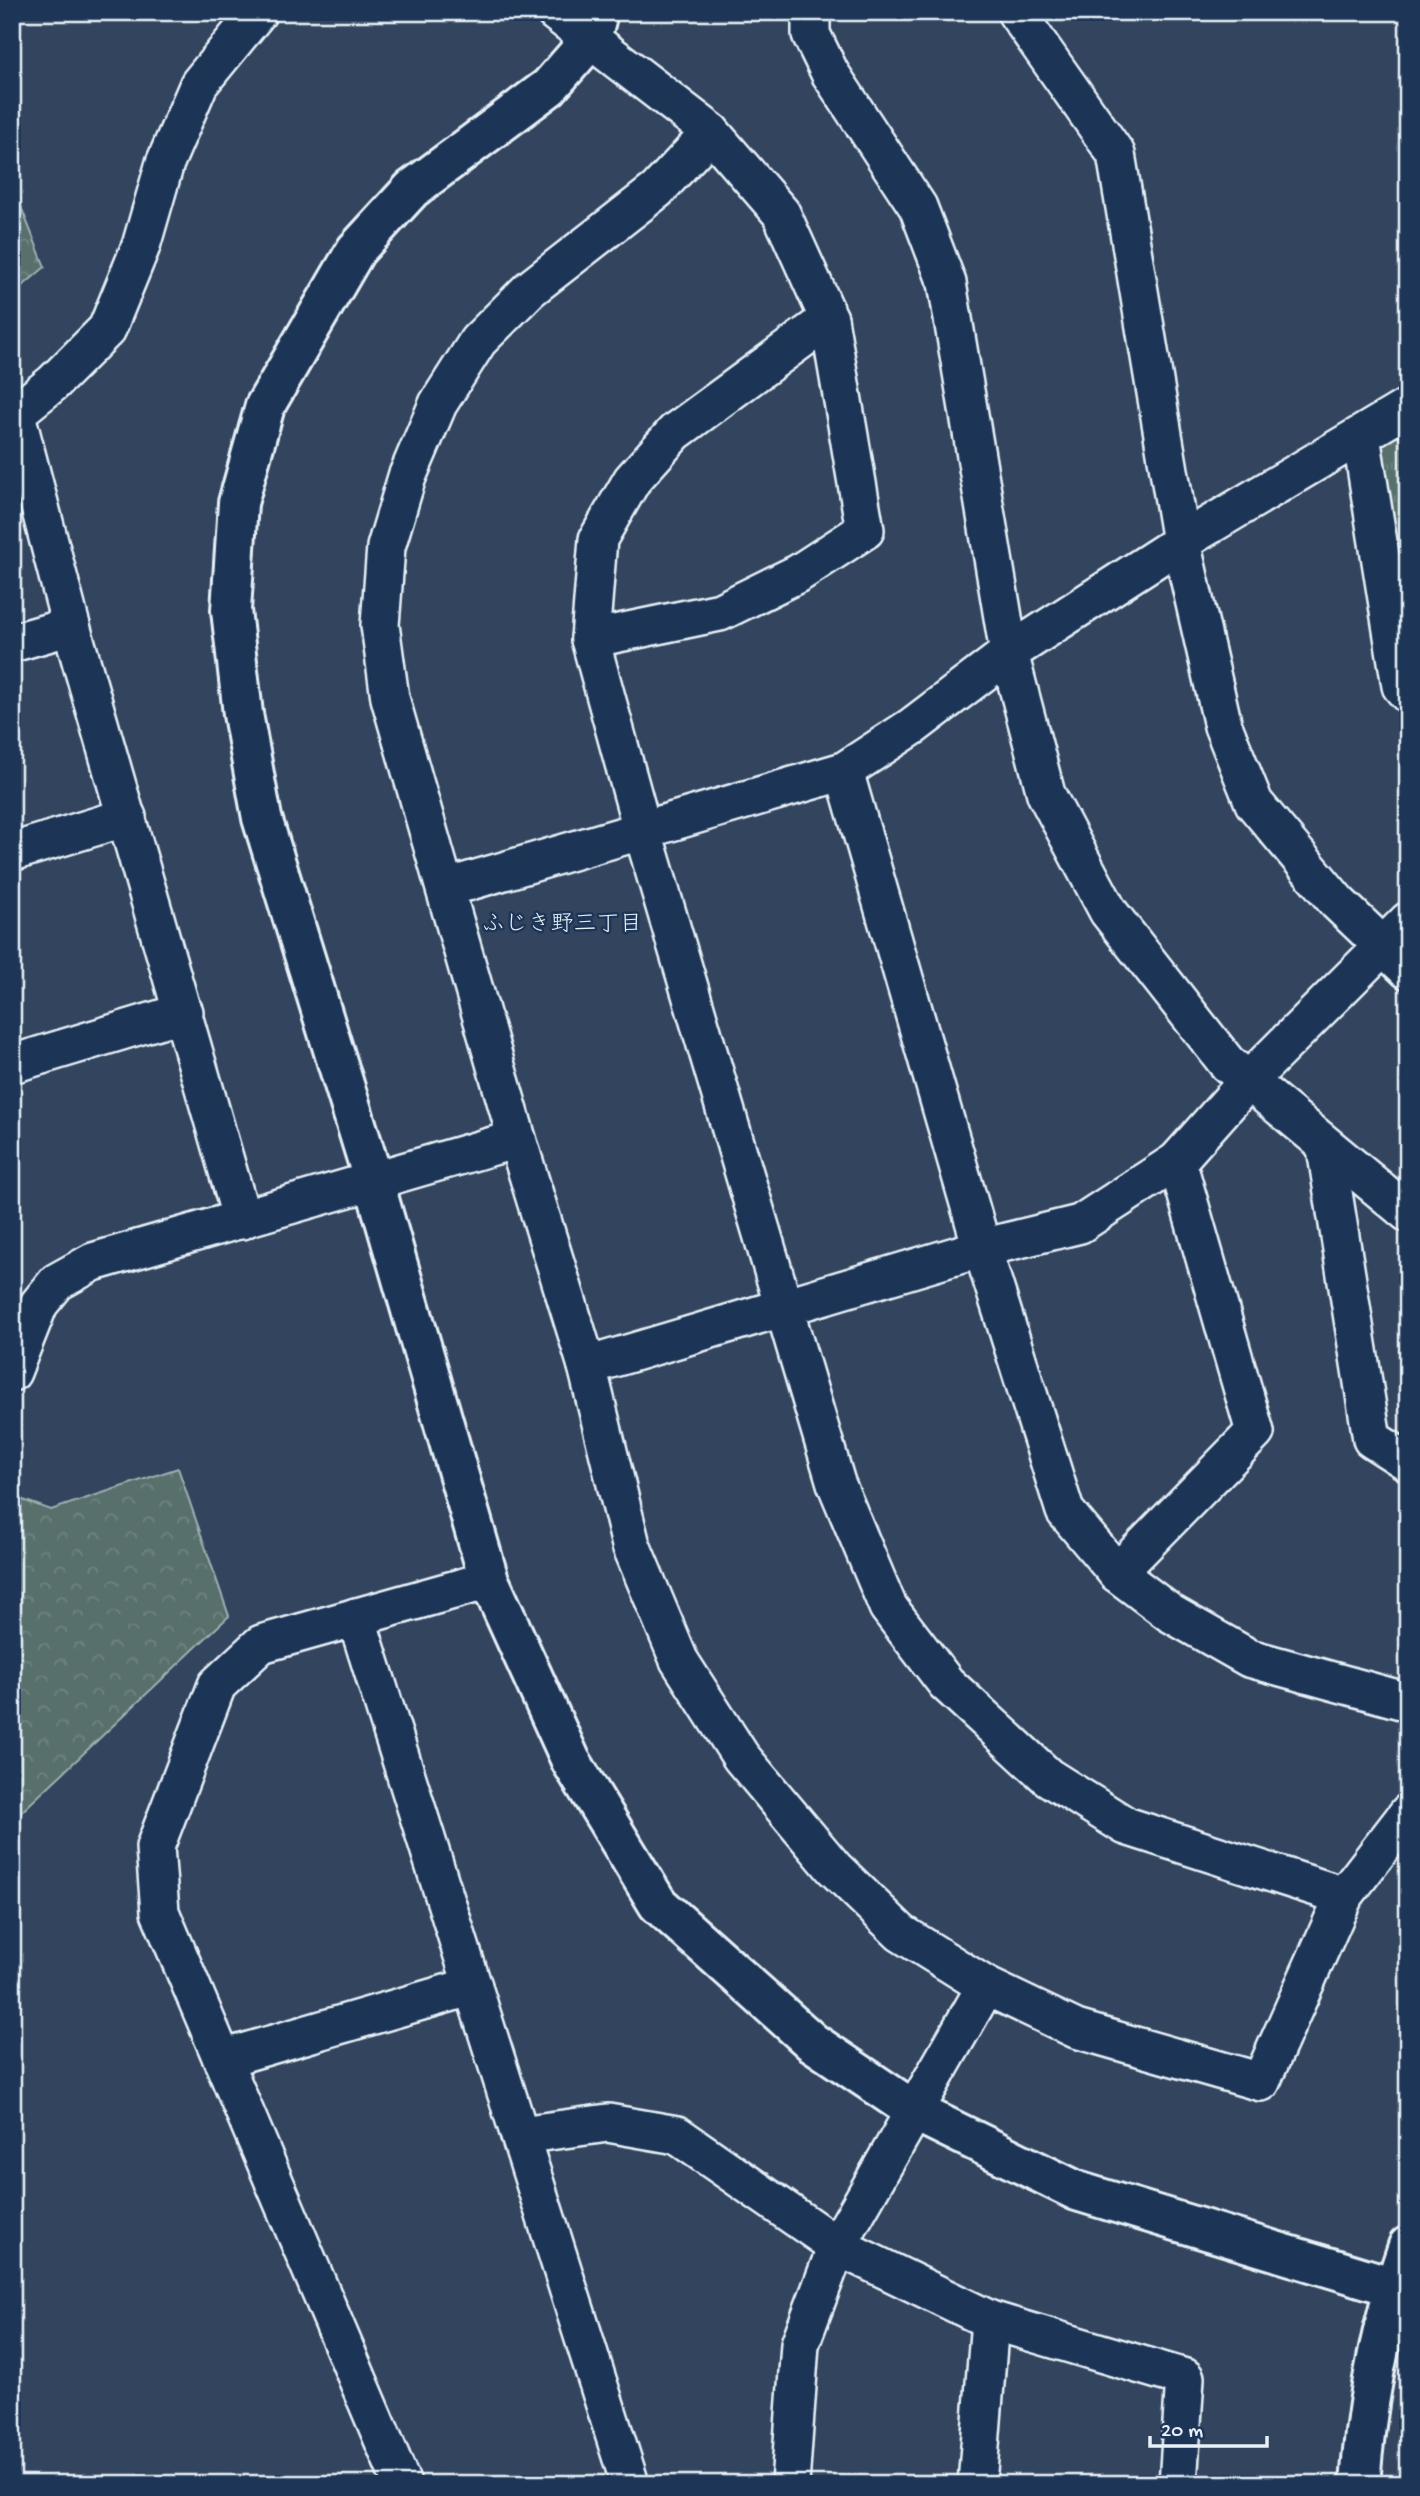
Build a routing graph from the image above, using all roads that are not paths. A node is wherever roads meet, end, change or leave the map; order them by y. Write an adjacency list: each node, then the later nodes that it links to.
1 (258, 12): 9 (street)
2 (555, 12): 5 (street)
3 (811, 12): 15 (street)
4 (1016, 12): 11 (street)
5 (595, 25): 6 (street); 29 (street)
6 (711, 131): 7 (street); 21 (street)
7 (828, 319): 13 (street); 13 (street)
8 (1408, 407): 10 (street)
9 (14, 415): 12 (street)
10 (1361, 436): 11 (street); 16 (street)
11 (1181, 542): 15 (street); 22 (street)
12 (71, 626): 14 (street); 18 (street)
13 (590, 639): 19 (street)
14 (12, 643)
15 (1009, 653): 17 (street); 25 (street)
16 (1408, 694)
17 (844, 771): 19 (street); 32 (street)
18 (127, 817): 20 (street); 23 (street)
19 (642, 829): 21 (street); 33 (street)
20 (12, 852)
21 (446, 888): 26 (street)
22 (1400, 946): 25 (street)
23 (184, 1012): 24 (street); 31 (street)
24 (12, 1064)
25 (1248, 1082): 27 (street); 28 (street)
26 (517, 1139): 29 (street); 34 (street)
27 (1326, 1148): 30 (street); 36 (street)
28 (1177, 1161): 32 (street); 37 (street)
29 (374, 1182): 31 (street); 38 (street)
30 (1408, 1213)
31 (242, 1220): 35 (street)
32 (982, 1248): 33 (street); 37 (street)
33 (785, 1307): 34 (street); 42 (street)
34 (587, 1366): 44 (street)
35 (12, 1372)
36 (1408, 1462)
37 (1117, 1573): 40 (street)
38 (489, 1580): 39 (street); 46 (street)
39 (356, 1617): 43 (street); 45 (street)
40 (1408, 1702)
41 (1408, 1813): 42 (street)
42 (1344, 1896): 44 (street)
43 (473, 1986): 45 (street); 47 (street)
44 (986, 1986): 46 (street)
45 (222, 2059): 52 (street)
46 (916, 2112): 48 (street); 50 (street)
47 (520, 2135): 48 (street); 53 (street)
48 (837, 2246): 51 (street); 54 (street)
49 (1408, 2246): 50 (street)
50 (1401, 2288): 57 (street)
51 (990, 2320): 55 (street); 56 (street)
52 (402, 2484)
53 (630, 2484)
54 (790, 2484)
55 (977, 2484)
56 (1178, 2484)
57 (1360, 2484)

